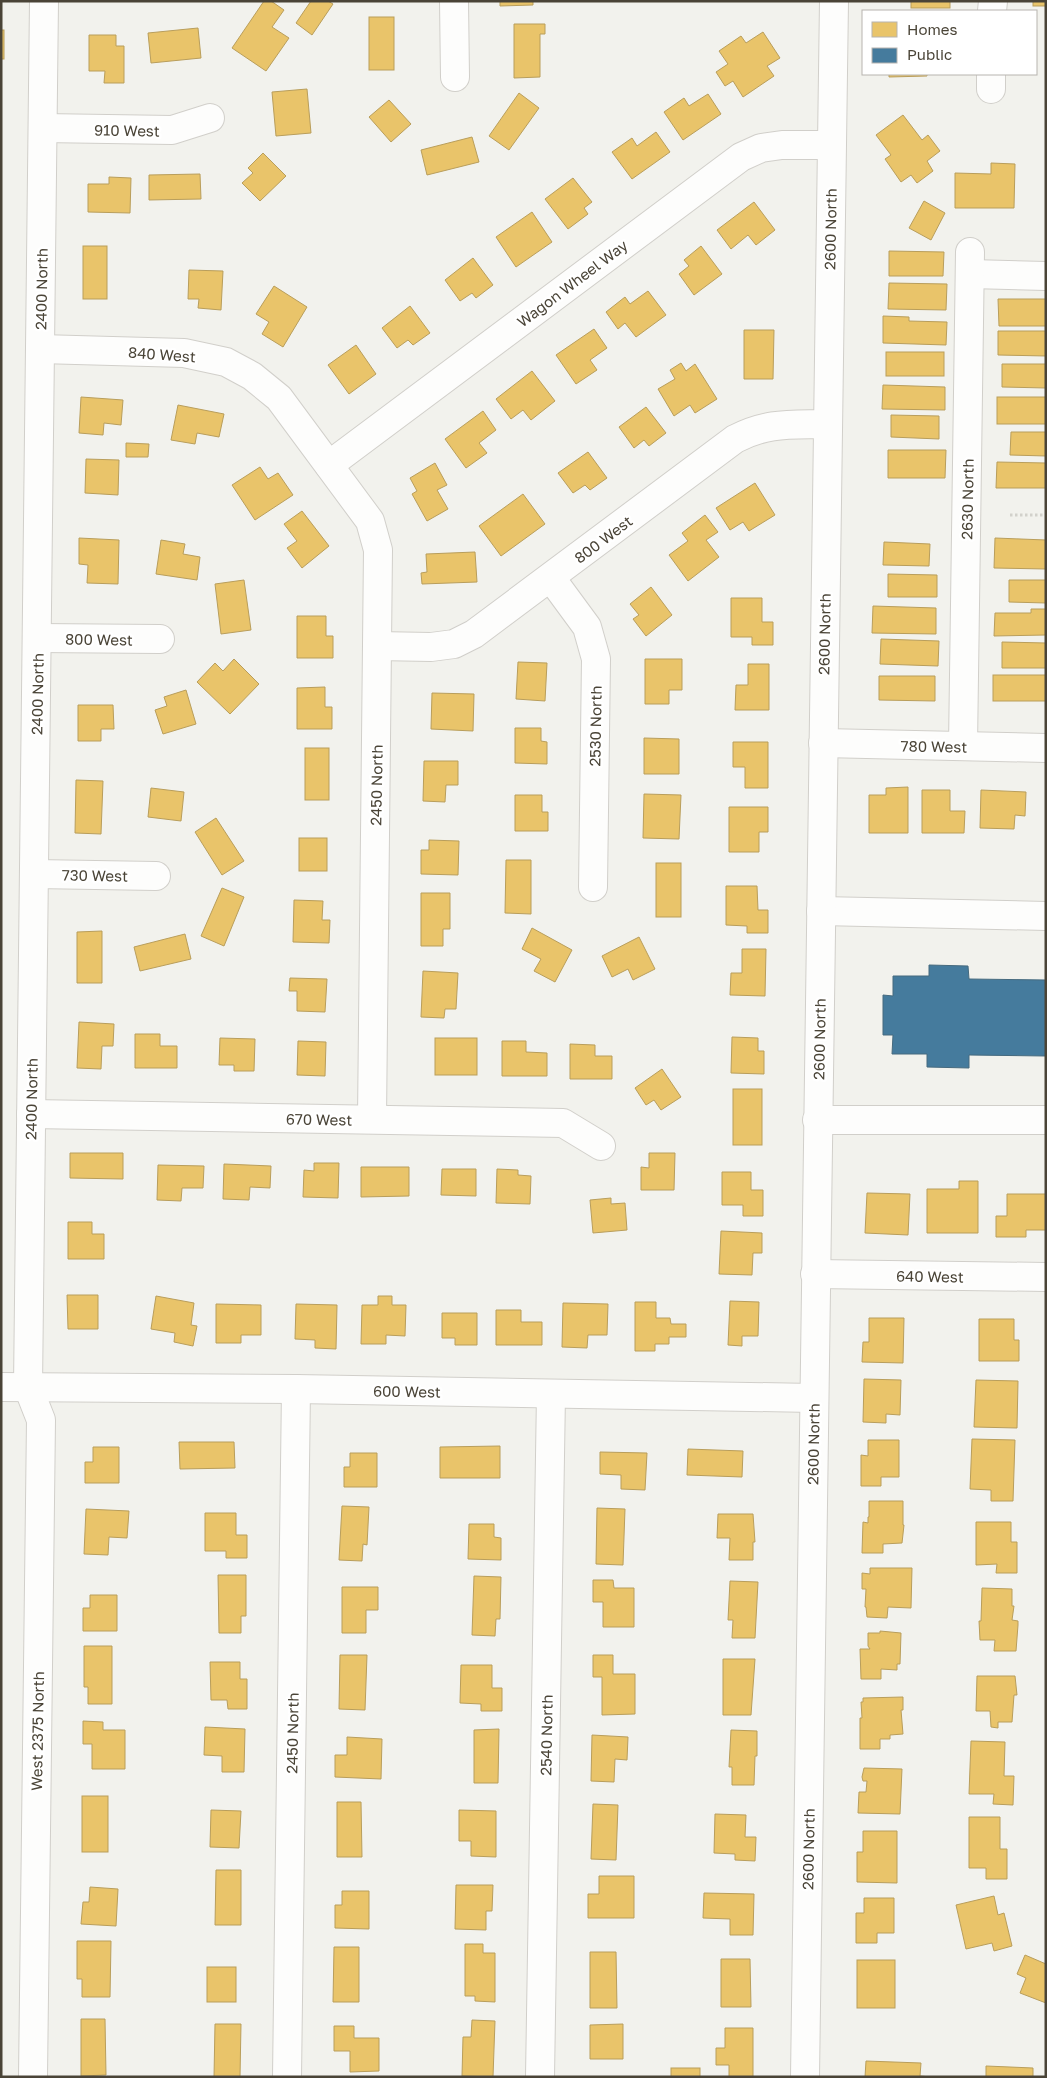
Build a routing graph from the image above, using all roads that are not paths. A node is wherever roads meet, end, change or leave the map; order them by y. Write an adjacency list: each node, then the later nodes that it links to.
1 (44, 1): 6 (street, 2400 North)
2 (454, 1): 4 (street)
3 (834, 1): 7 (street, 2600 North)
4 (455, 77)
5 (210, 118): 6 (street, 910 West)
6 (43, 128): 9 (street, 2400 North)
7 (831, 145): 10 (street, 2600 North); 11 (street, Wagon Wheel Way)
8 (1046, 276): 17 (street, 2630 North)
9 (40, 349): 11 (street, 840 West); 13 (street, 2400 North)
10 (827, 424): 12 (street, 800 West); 16 (street, 2600 North)
11 (329, 465): 15 (street, 2450 North)
12 (551, 578): 15 (street, 800 West); 21 (street, 2530 North)
13 (38, 638): 14 (street, 800 West); 19 (street, 2400 North)
14 (160, 639)
15 (377, 646): 25 (street, 2450 North)
16 (823, 743): 17 (street, 780 West); 22 (street, 2600 North)
17 (963, 746): 18 (street, 780 West)
18 (1046, 748)
19 (35, 874): 20 (street, 730 West); 24 (street, 2400 North)
20 (156, 876)
21 (593, 887)
22 (821, 911): 23 (street); 26 (street, 2600 North)
23 (1046, 916)
24 (31, 1114): 25 (street, 670 West); 32 (street, 2400 North)
25 (372, 1119): 28 (street, 670 West)
26 (818, 1120): 27 (street); 29 (street, 2600 North)
27 (1046, 1120)
28 (601, 1146)
29 (815, 1274): 30 (street, 640 West); 35 (street, 2600 North)
30 (1046, 1278)
31 (1, 1387): 32 (street, 600 West)
32 (28, 1387): 33 (street, 600 West); 36 (street, West 2375 North)
33 (296, 1389): 34 (street, 600 West); 37 (street, 2450 North)
34 (552, 1394): 35 (street, 600 West); 38 (street, 2540 North)
35 (813, 1398): 39 (street, 2600 North)
36 (33, 2077)
37 (287, 2077)
38 (540, 2077)
39 (805, 2077)

